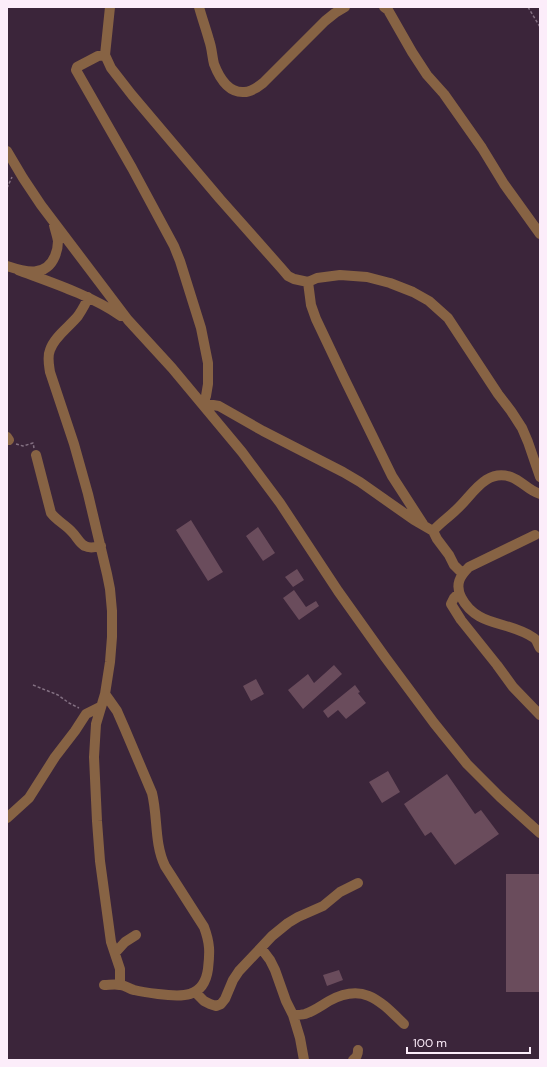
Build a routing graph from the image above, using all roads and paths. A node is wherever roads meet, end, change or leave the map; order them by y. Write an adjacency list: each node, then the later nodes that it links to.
1 (110, 7): 7 (street)
2 (199, 7): 3 (street)
3 (345, 7)
4 (384, 7): 10 (street)
5 (528, 7): 6 (path)
6 (540, 27)
7 (105, 55): 13 (street); 16 (street)
8 (7, 151): 9 (street)
9 (53, 221): 12 (street); 15 (street)
10 (540, 234)
11 (7, 266): 12 (street)
12 (18, 270): 14 (street)
13 (308, 282): 19 (street); 21 (street)
14 (88, 297): 15 (street); 24 (street)
15 (128, 320): 16 (street)
16 (203, 404): 21 (street); 34 (street)
17 (8, 439): 18 (path)
18 (36, 455): 24 (street)
19 (540, 477)
20 (540, 494): 22 (street)
21 (424, 525): 22 (street)
22 (433, 531): 25 (street)
23 (535, 535): 25 (street)
24 (101, 546): 29 (street)
25 (462, 574): 26 (street)
26 (459, 592): 27 (street); 32 (street)
27 (538, 641)
28 (33, 685): 31 (path)
29 (105, 694): 30 (street); 41 (street)
30 (100, 706): 31 (street); 38 (street)
31 (86, 714): 33 (street)
32 (540, 715)
33 (7, 818)
34 (540, 833)
35 (358, 883): 37 (street)
36 (136, 935): 38 (street)
37 (261, 948): 41 (street); 42 (street)
38 (115, 953): 40 (street)
39 (104, 985): 40 (street)
40 (120, 985): 41 (street)
41 (195, 992)
42 (293, 1015): 43 (street); 45 (street)
43 (404, 1024)
44 (358, 1050): 46 (street)
45 (304, 1060)
46 (353, 1060)

